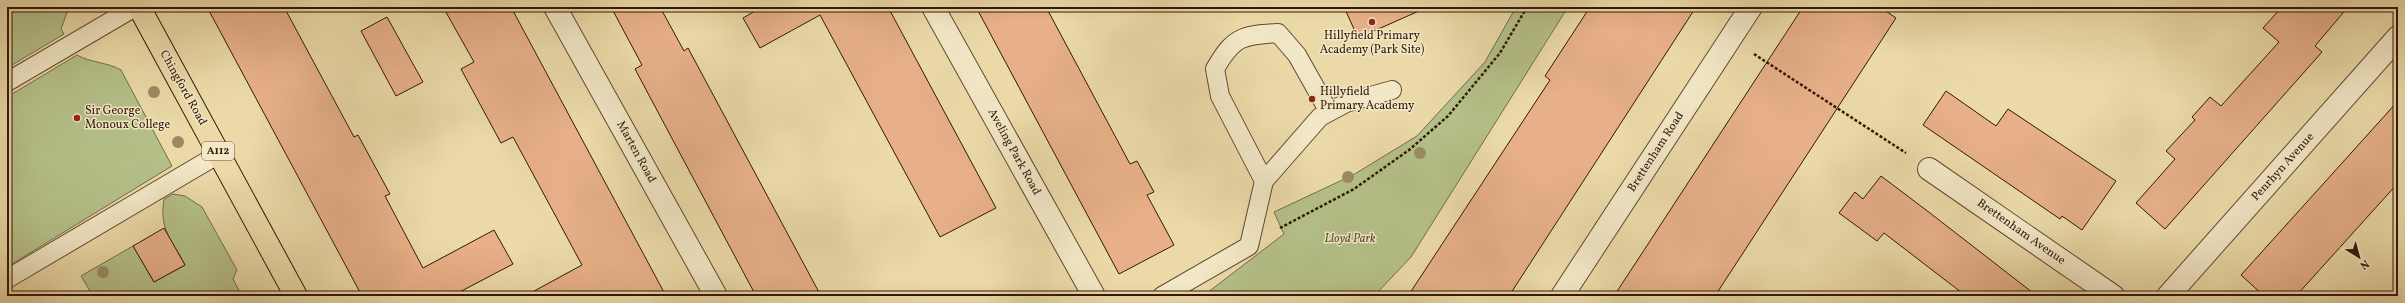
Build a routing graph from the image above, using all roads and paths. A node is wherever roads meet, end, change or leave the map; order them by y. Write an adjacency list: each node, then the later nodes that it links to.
1 (135, 7): 9 (lane)
2 (139, 7): 13 (main road, Chingford Road / A112)
3 (555, 7): 19 (street, Marten Road)
4 (934, 7): 20 (street, Aveling Park Road)
5 (1527, 7): 16 (path)
6 (1751, 7): 22 (street, Brettenham Road)
7 (2398, 37): 24 (street, Penrhyn Avenue)
8 (1758, 56): 12 (path)
9 (7, 82)
10 (1392, 90): 11 (lane)
11 (1329, 112): 15 (lane); 15 (lane)
12 (1905, 153)
13 (219, 154): 17 (lane); 18 (main road, Chingford Road / A112)
14 (1929, 169): 23 (street, Brettenham Avenue)
15 (1264, 181): 16 (lane)
16 (1248, 246): 21 (lane)
17 (7, 279)
18 (296, 296)
19 (716, 296)
20 (1094, 296)
21 (1162, 296)
22 (1562, 296)
23 (2114, 296)
24 (2168, 296)

